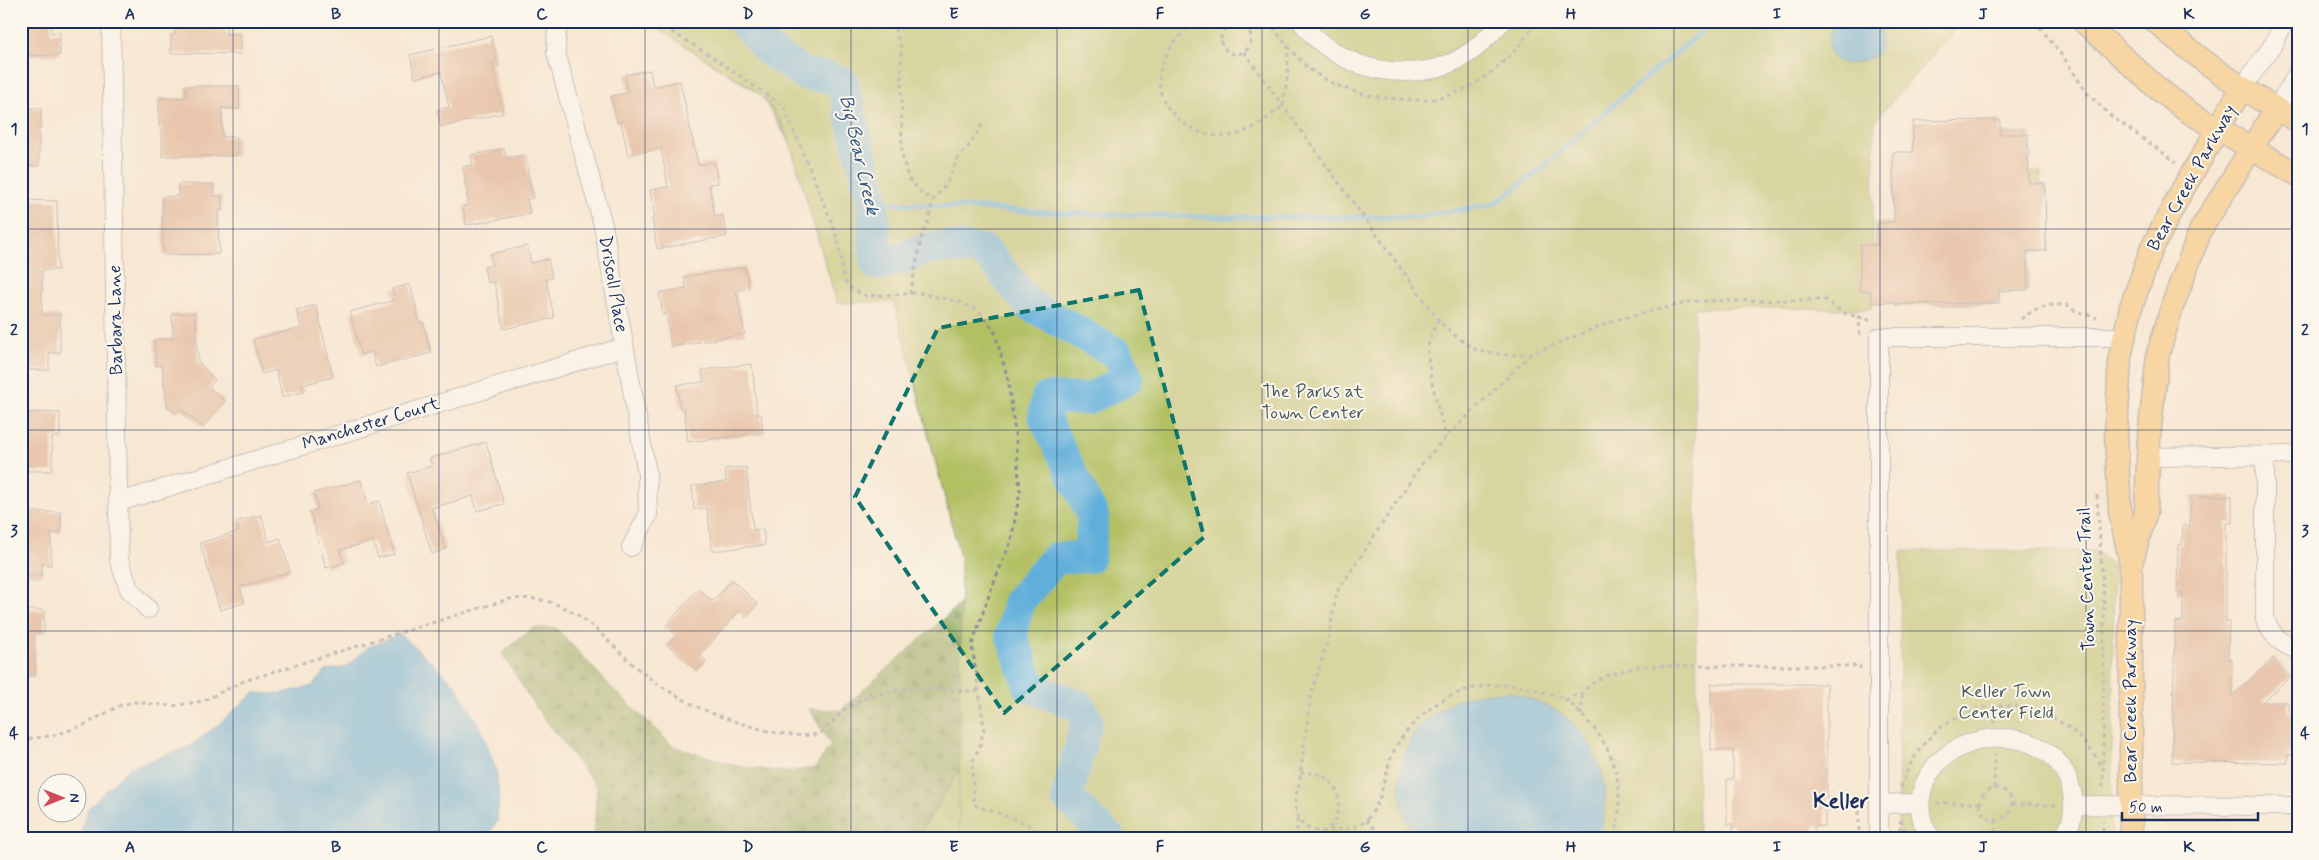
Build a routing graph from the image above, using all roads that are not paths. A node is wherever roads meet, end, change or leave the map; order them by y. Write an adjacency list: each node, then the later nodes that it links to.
1 (110, 21): 21 (street, Barbara Lane)
2 (557, 21): 17 (street, Driscoll Place)
3 (1301, 21): 4 (street)
4 (1503, 21)
5 (2083, 21): 13 (main road)
6 (2155, 21): 10 (main road)
7 (2285, 21): 8 (street); 10 (street)
8 (2298, 28)
9 (2298, 72): 11 (street)
10 (2242, 88): 11 (main road); 13 (main road, Bear Creek Parkway)
11 (2276, 109): 12 (main road); 14 (main road, Bear Creek Parkway)
12 (2298, 121)
13 (2219, 129): 14 (main road); 16 (main road, Bear Creek Parkway)
14 (2251, 149): 15 (main road); 20 (main road, Bear Creek Parkway)
15 (2298, 175)
16 (2115, 337): 23 (main road, Bear Creek Parkway); 27 (street)
17 (624, 347): 21 (street, Manchester Court); 22 (street, Driscoll Place)
18 (2298, 455): 19 (street)
19 (2264, 456): 20 (street); 25 (street)
20 (2148, 457): 23 (main road, Bear Creek Parkway)
21 (119, 502): 24 (street, Barbara Lane)
22 (632, 547)
23 (2131, 564): 29 (main road, Bear Creek Parkway)
24 (148, 609)
25 (2298, 650)
26 (1919, 803): 27 (street); 28 (street); 32 (street)
27 (1879, 804): 31 (street)
28 (2073, 805): 29 (street); 33 (street)
29 (2131, 806): 30 (street); 34 (main road, Bear Creek Parkway)
30 (2298, 806)
31 (1879, 839)
32 (1932, 839)
33 (2062, 839)
34 (2131, 839)

